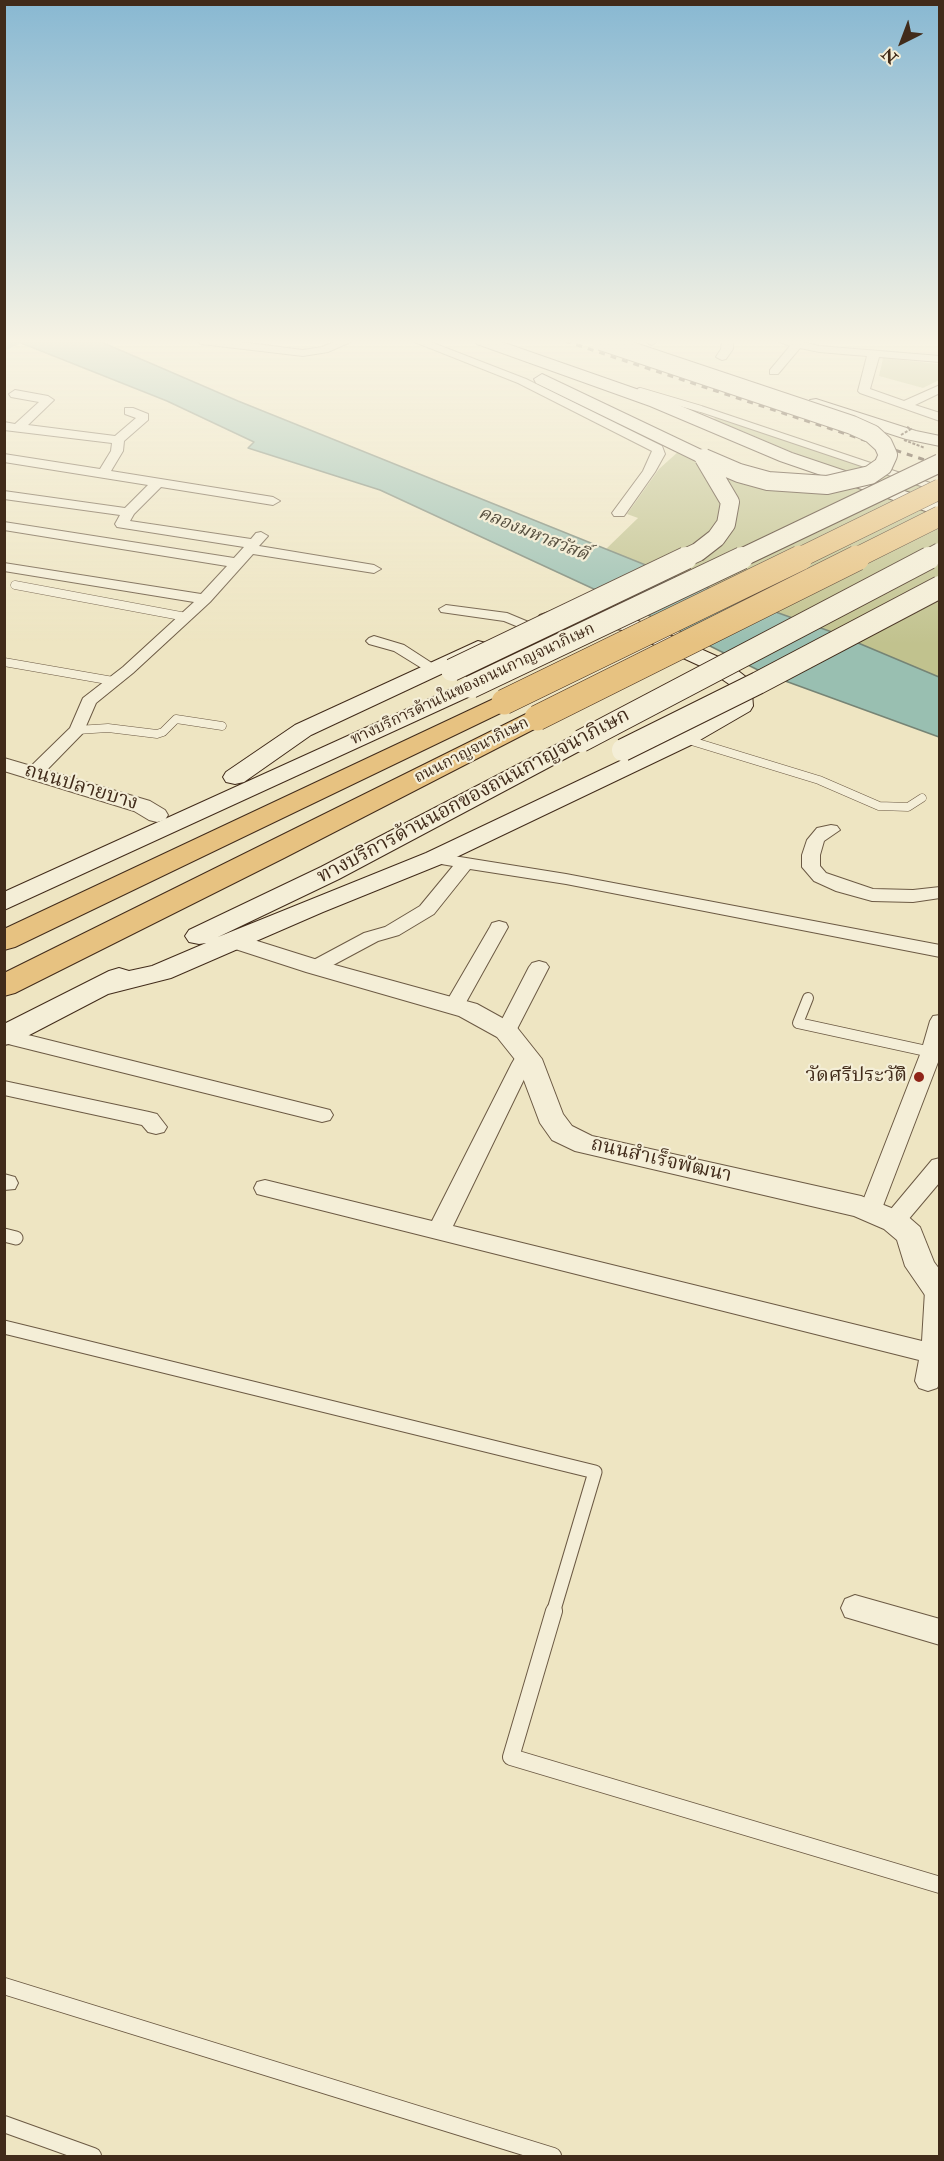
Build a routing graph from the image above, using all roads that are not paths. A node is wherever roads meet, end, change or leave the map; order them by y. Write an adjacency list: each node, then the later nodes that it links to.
1 (118, 442): 10 (street)
2 (644, 442): 17 (street)
3 (672, 442): 8 (main road)
4 (751, 442): 15 (main road)
5 (799, 442): 12 (lane)
6 (881, 442): 8 (main road, bridge)
7 (4, 458): 10 (street)
8 (704, 458): 33 (main road, bridge)
9 (939, 463): 40 (main road, ทางบริการด้านในของถนนกาญจนาภิเษก, bridge)
10 (104, 472): 11 (street)
11 (158, 483): 14 (street); 16 (street)
12 (939, 489): 50 (highway, ถนนกาญจนาภิเษก, bridge)
13 (4, 495): 16 (street)
14 (273, 501)
15 (939, 510)
16 (128, 512): 20 (street)
17 (619, 513)
18 (939, 516): 55 (highway, ถนนกาญจนาภิเษก, bridge)
19 (4, 526): 22 (street)
20 (254, 543): 22 (street); 24 (street)
21 (939, 552): 56 (main road, ทางบริการด้านนอกของถนนกาญจนาภิเษก, bridge)
22 (237, 563): 27 (street)
23 (4, 567): 27 (street)
24 (374, 569)
25 (15, 585): 29 (lane)
26 (939, 588): 48 (main road, bridge)
27 (205, 599): 29 (street)
28 (446, 609): 30 (street)
29 (186, 617): 34 (street)
30 (526, 626): 33 (main road); 37 (main road)
31 (374, 641): 33 (street)
32 (4, 662): 34 (lane)
33 (442, 669): 40 (main road)
34 (112, 681): 36 (street)
35 (222, 726): 36 (lane)
36 (77, 729): 39 (street)
37 (685, 739): 41 (lane); 44 (main road)
38 (4, 764): 39 (street, ถนนปลายบาง)
39 (34, 773): 42 (street, ถนนปลายบาง)
40 (246, 782): 42 (main road); 47 (main road, ทางบริการด้านในของถนนกาญจนาภิเษก)
41 (922, 798)
42 (157, 815): 47 (main road)
43 (831, 830): 46 (street)
44 (435, 858): 45 (street); 48 (main road)
45 (465, 864): 52 (street); 53 (street)
46 (939, 892)
47 (6, 902)
48 (314, 906): 51 (main road)
49 (499, 927): 58 (street)
50 (4, 941)
51 (235, 941): 53 (street, ถนนสำเร็จพัฒนา); 56 (main road)
52 (939, 951)
53 (315, 967): 58 (street, ถนนสำเร็จพัฒนา)
54 (539, 967): 60 (street)
55 (4, 986)
56 (100, 987): 61 (main road, ทางบริการด้านนอกของถนนกาญจนาภิเษก)
57 (808, 998): 62 (lane)
58 (454, 1006): 60 (street, ถนนสำเร็จพัฒนา)
59 (939, 1021): 62 (street)
60 (506, 1031): 63 (street, ถนนสำเร็จพัฒนา)
61 (4, 1036): 65 (street)
62 (931, 1052): 69 (street)
63 (529, 1059): 69 (street, ถนนสำเร็จพัฒนา); 70 (street)
64 (4, 1088): 66 (street)
65 (322, 1115)
66 (156, 1126)
67 (939, 1166): 69 (street)
68 (264, 1188): 70 (street)
69 (882, 1216): 71 (street)
70 (439, 1231): 73 (street)
71 (938, 1292): 73 (street)
72 (4, 1328): 77 (lane)
73 (933, 1354): 74 (street)
74 (928, 1381)
75 (855, 1608): 76 (street)
76 (939, 1632)
77 (939, 1885)
78 (4, 1986): 81 (lane)
79 (4, 2124): 80 (lane)
80 (93, 2157)
81 (553, 2157)

